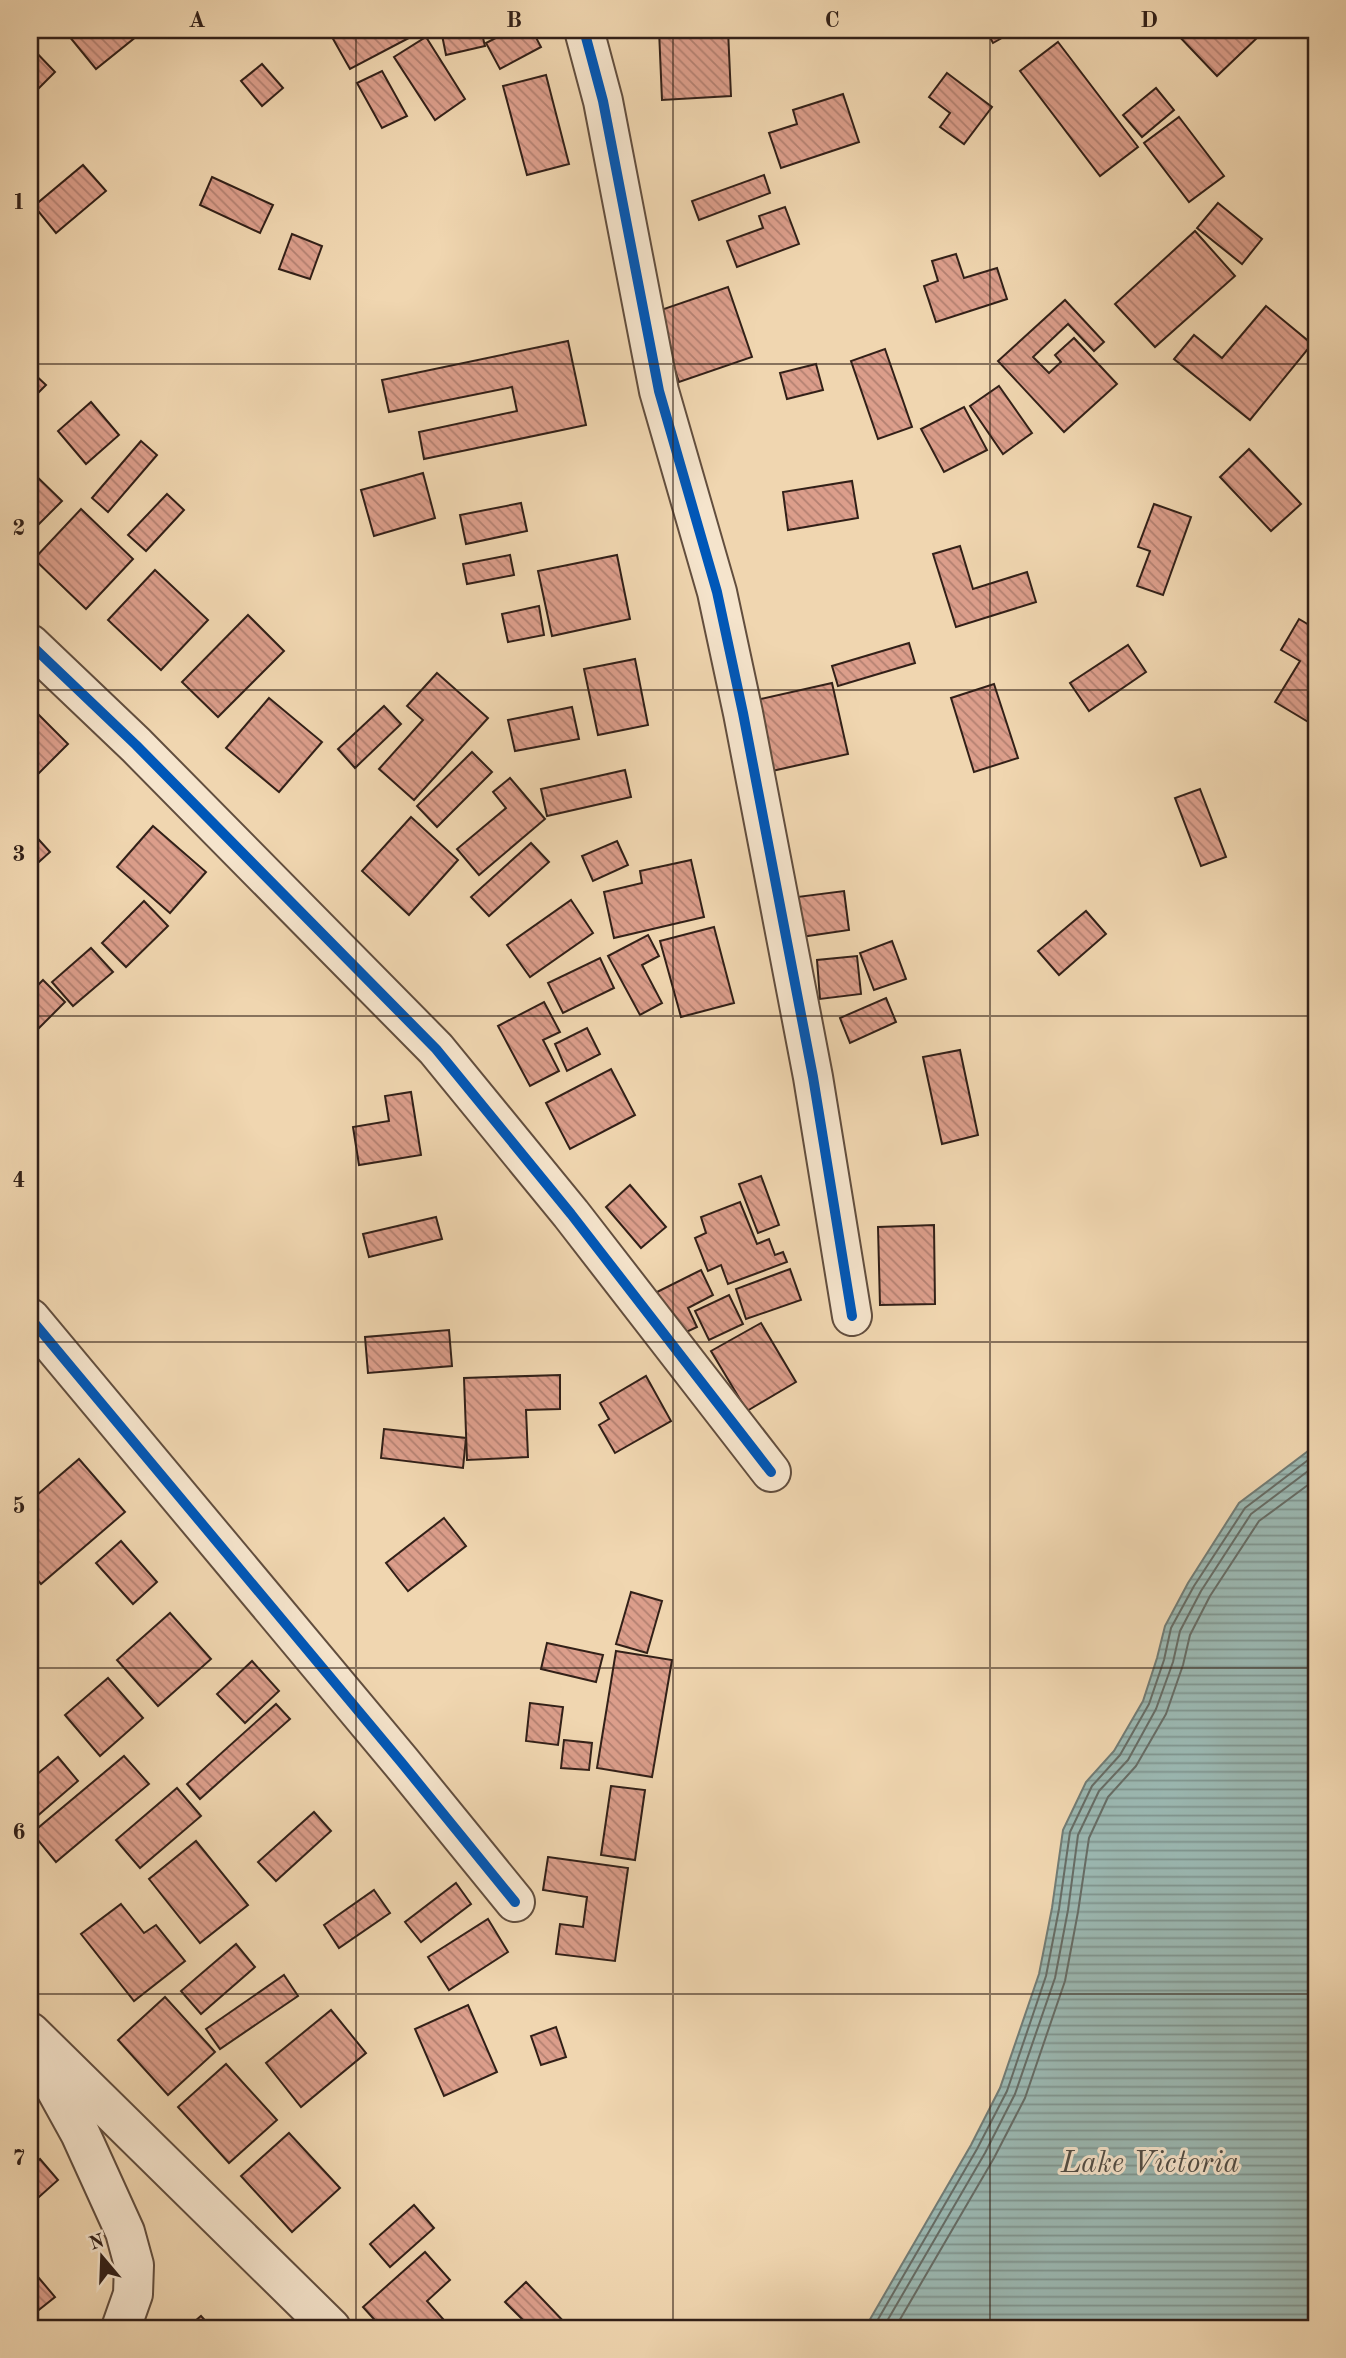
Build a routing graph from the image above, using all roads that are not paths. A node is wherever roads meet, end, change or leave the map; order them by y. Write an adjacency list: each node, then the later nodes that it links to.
1 (584, 30): 3 (street)
2 (30, 644): 5 (street)
3 (852, 1316)
4 (30, 1318): 6 (street)
5 (771, 1472)
6 (514, 1902)
7 (30, 2032): 10 (street)
8 (30, 2043): 9 (street)
9 (121, 2328)
10 (331, 2328)

